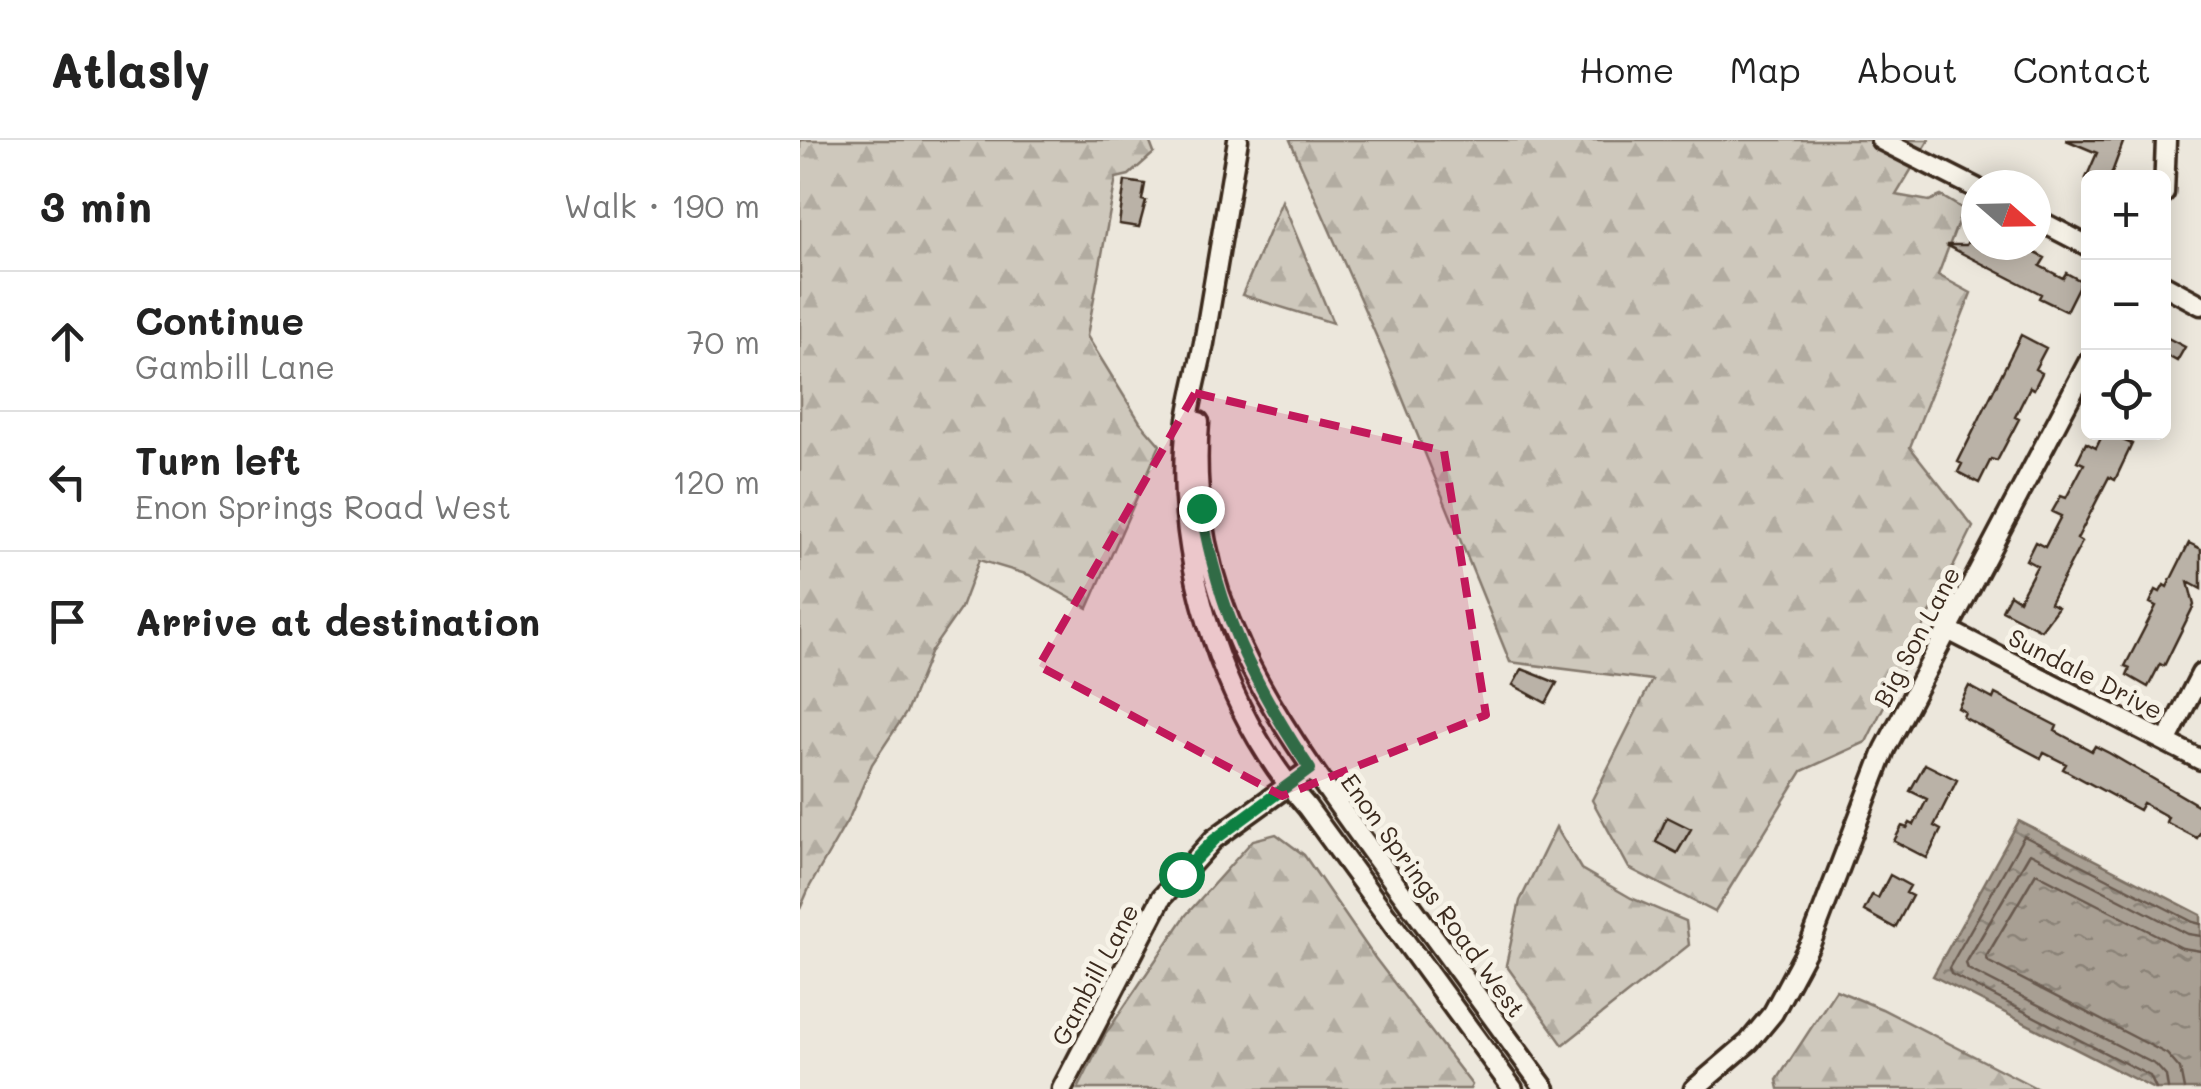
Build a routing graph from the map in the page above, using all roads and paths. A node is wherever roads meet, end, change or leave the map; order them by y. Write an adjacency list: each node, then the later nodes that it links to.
1 (1238, 140): 11 (street)
2 (1880, 140): 4 (street)
3 (2166, 140): 5 (street)
4 (1917, 148): 6 (street)
5 (2165, 170)
6 (1961, 178)
7 (2051, 227): 8 (street)
8 (2081, 242)
9 (2171, 289): 10 (street)
10 (2201, 305)
11 (1206, 328): 17 (street, Enon Springs Road West); 18 (street)
12 (2081, 376): 13 (street, Big Son Lane)
13 (1948, 630): 15 (street, Sundale Drive); 22 (street, Big Son Lane)
14 (2201, 674): 15 (street)
15 (2166, 742): 16 (street, Sundale Drive)
16 (2201, 760)
17 (1310, 769): 18 (street, Gambill Lane); 21 (street, Enon Springs Road West)
18 (1287, 785): 19 (street, Gambill Lane); 20 (street)
19 (1062, 1089)
20 (1513, 1089)
21 (1545, 1089)
22 (1694, 1089)

